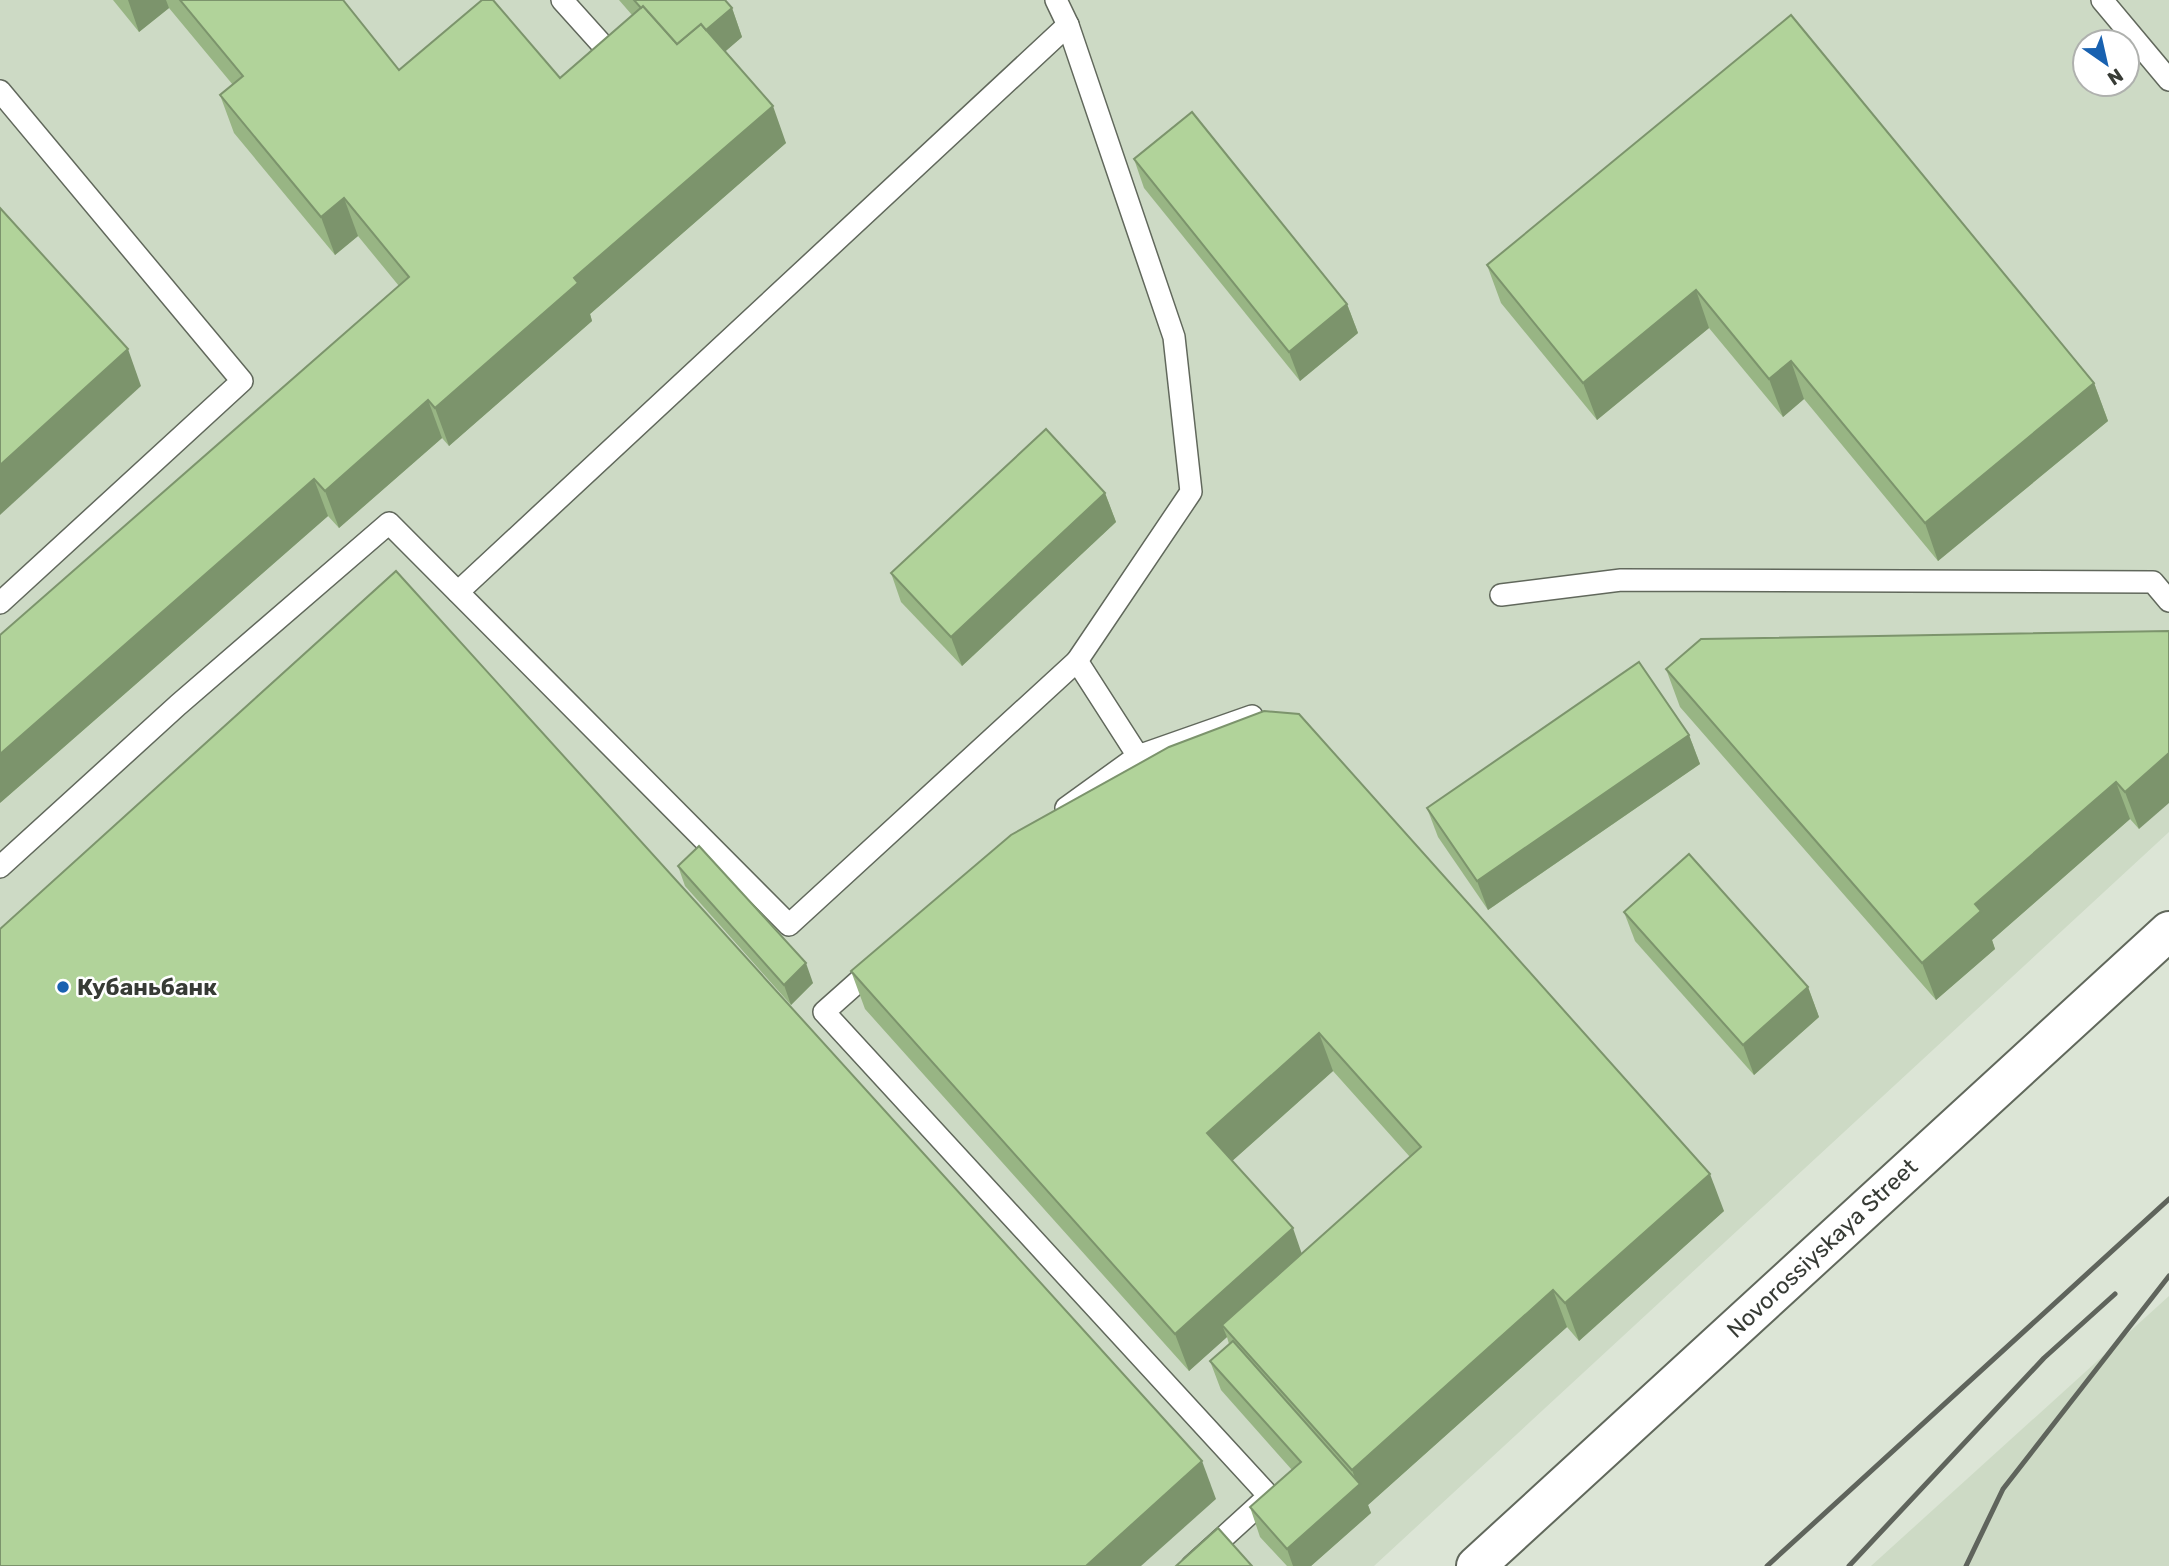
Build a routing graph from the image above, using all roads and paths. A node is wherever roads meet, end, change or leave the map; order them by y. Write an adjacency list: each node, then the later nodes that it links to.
1 (562, 0): 5 (lane)
2 (1056, 0): 4 (lane)
3 (2102, 0): 6 (lane)
4 (1068, 24): 8 (lane); 12 (lane)
5 (607, 50)
6 (2169, 80)
7 (0, 91): 11 (lane)
8 (458, 592): 12 (lane); 16 (lane)
9 (1501, 595): 10 (lane)
10 (2169, 601)
11 (0, 603)
12 (1077, 661): 14 (lane)
13 (1253, 716): 14 (lane)
14 (1138, 756): 15 (lane)
15 (1050, 819)
16 (0, 867)
17 (2169, 931): 20 (street, Novorossiyskaya Street)
18 (894, 949): 19 (lane)
19 (1192, 1566)
20 (1476, 1566)

